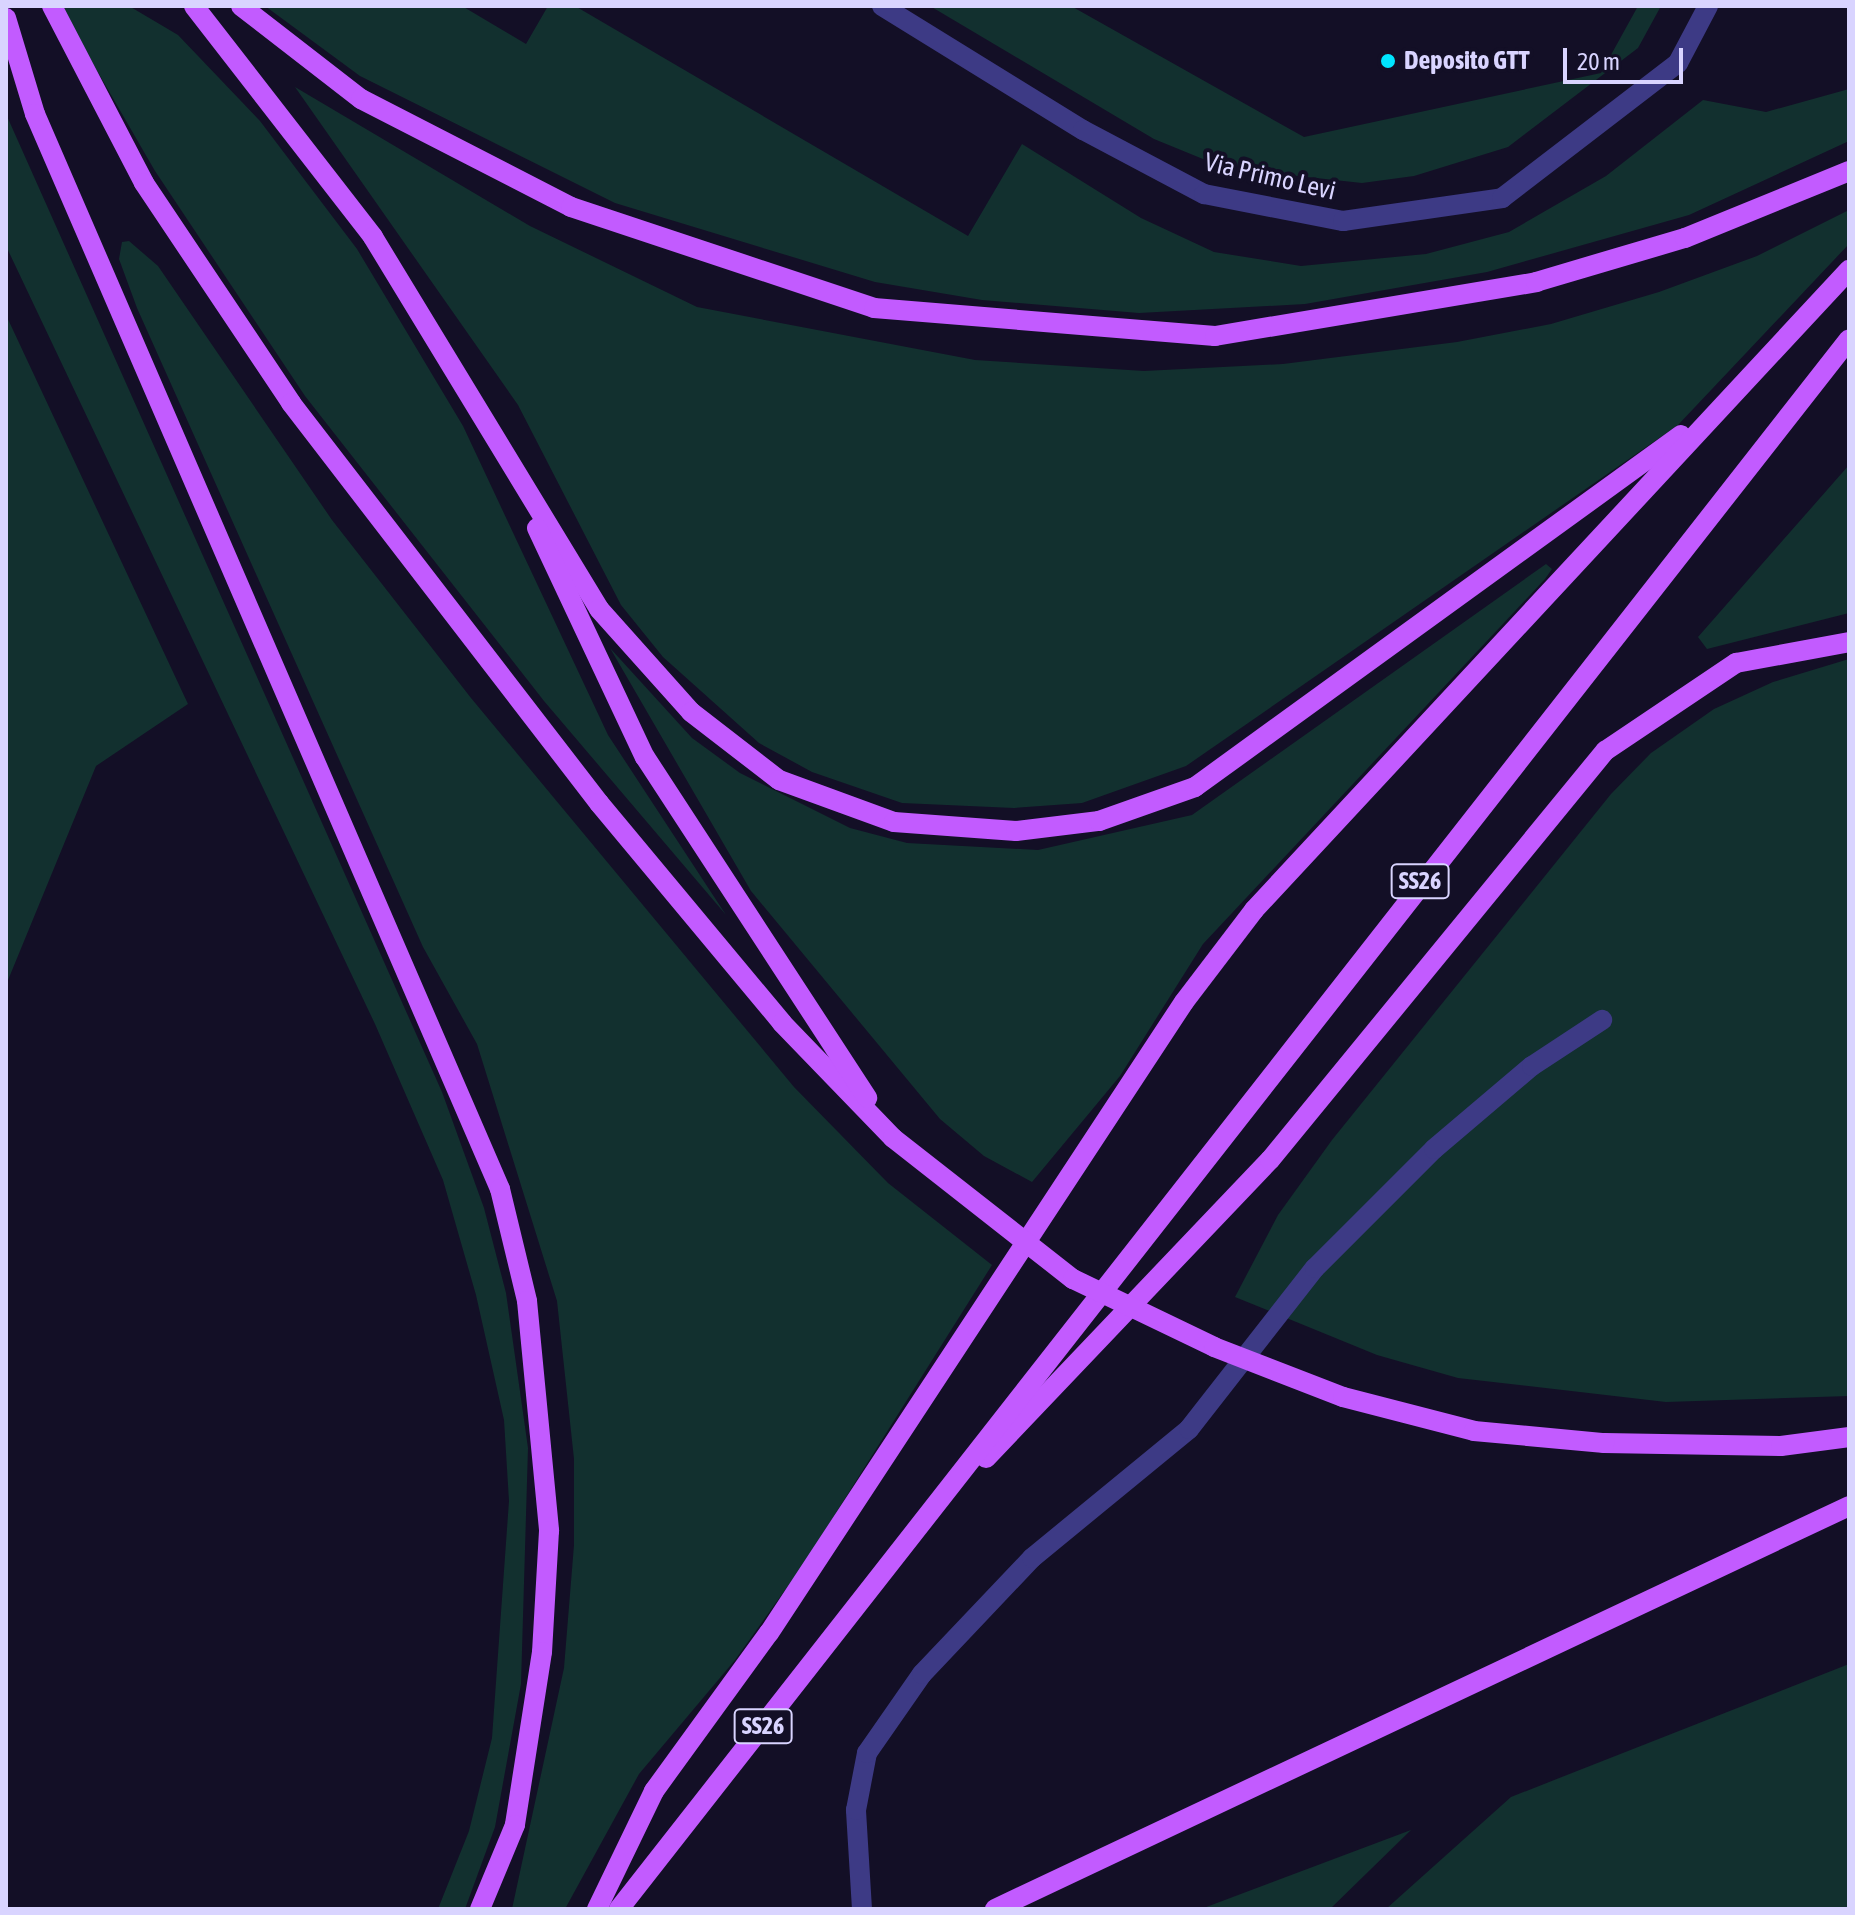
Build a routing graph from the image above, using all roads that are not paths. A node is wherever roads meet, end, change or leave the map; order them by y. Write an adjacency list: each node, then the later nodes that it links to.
1 (52, 6): 14 (main road)
2 (194, 6): 11 (main road)
3 (241, 6): 7 (main road)
4 (882, 6): 5 (street, Via Primo Levi)
5 (1708, 6)
6 (6, 18): 18 (main road)
7 (1849, 171)
8 (1849, 270): 10 (main road)
9 (1849, 339): 17 (main road, SS26)
10 (1720, 406): 11 (main road); 19 (main road)
11 (494, 439): 14 (main road)
12 (1849, 642): 17 (main road)
13 (1602, 1020): 21 (street)
14 (893, 1138): 15 (main road, bridge)
15 (1849, 1437)
16 (1849, 1506): 22 (main road)
17 (906, 1542): 20 (main road, SS26)
18 (480, 1909)
19 (597, 1909)
20 (619, 1909)
21 (862, 1909)
22 (995, 1909)

